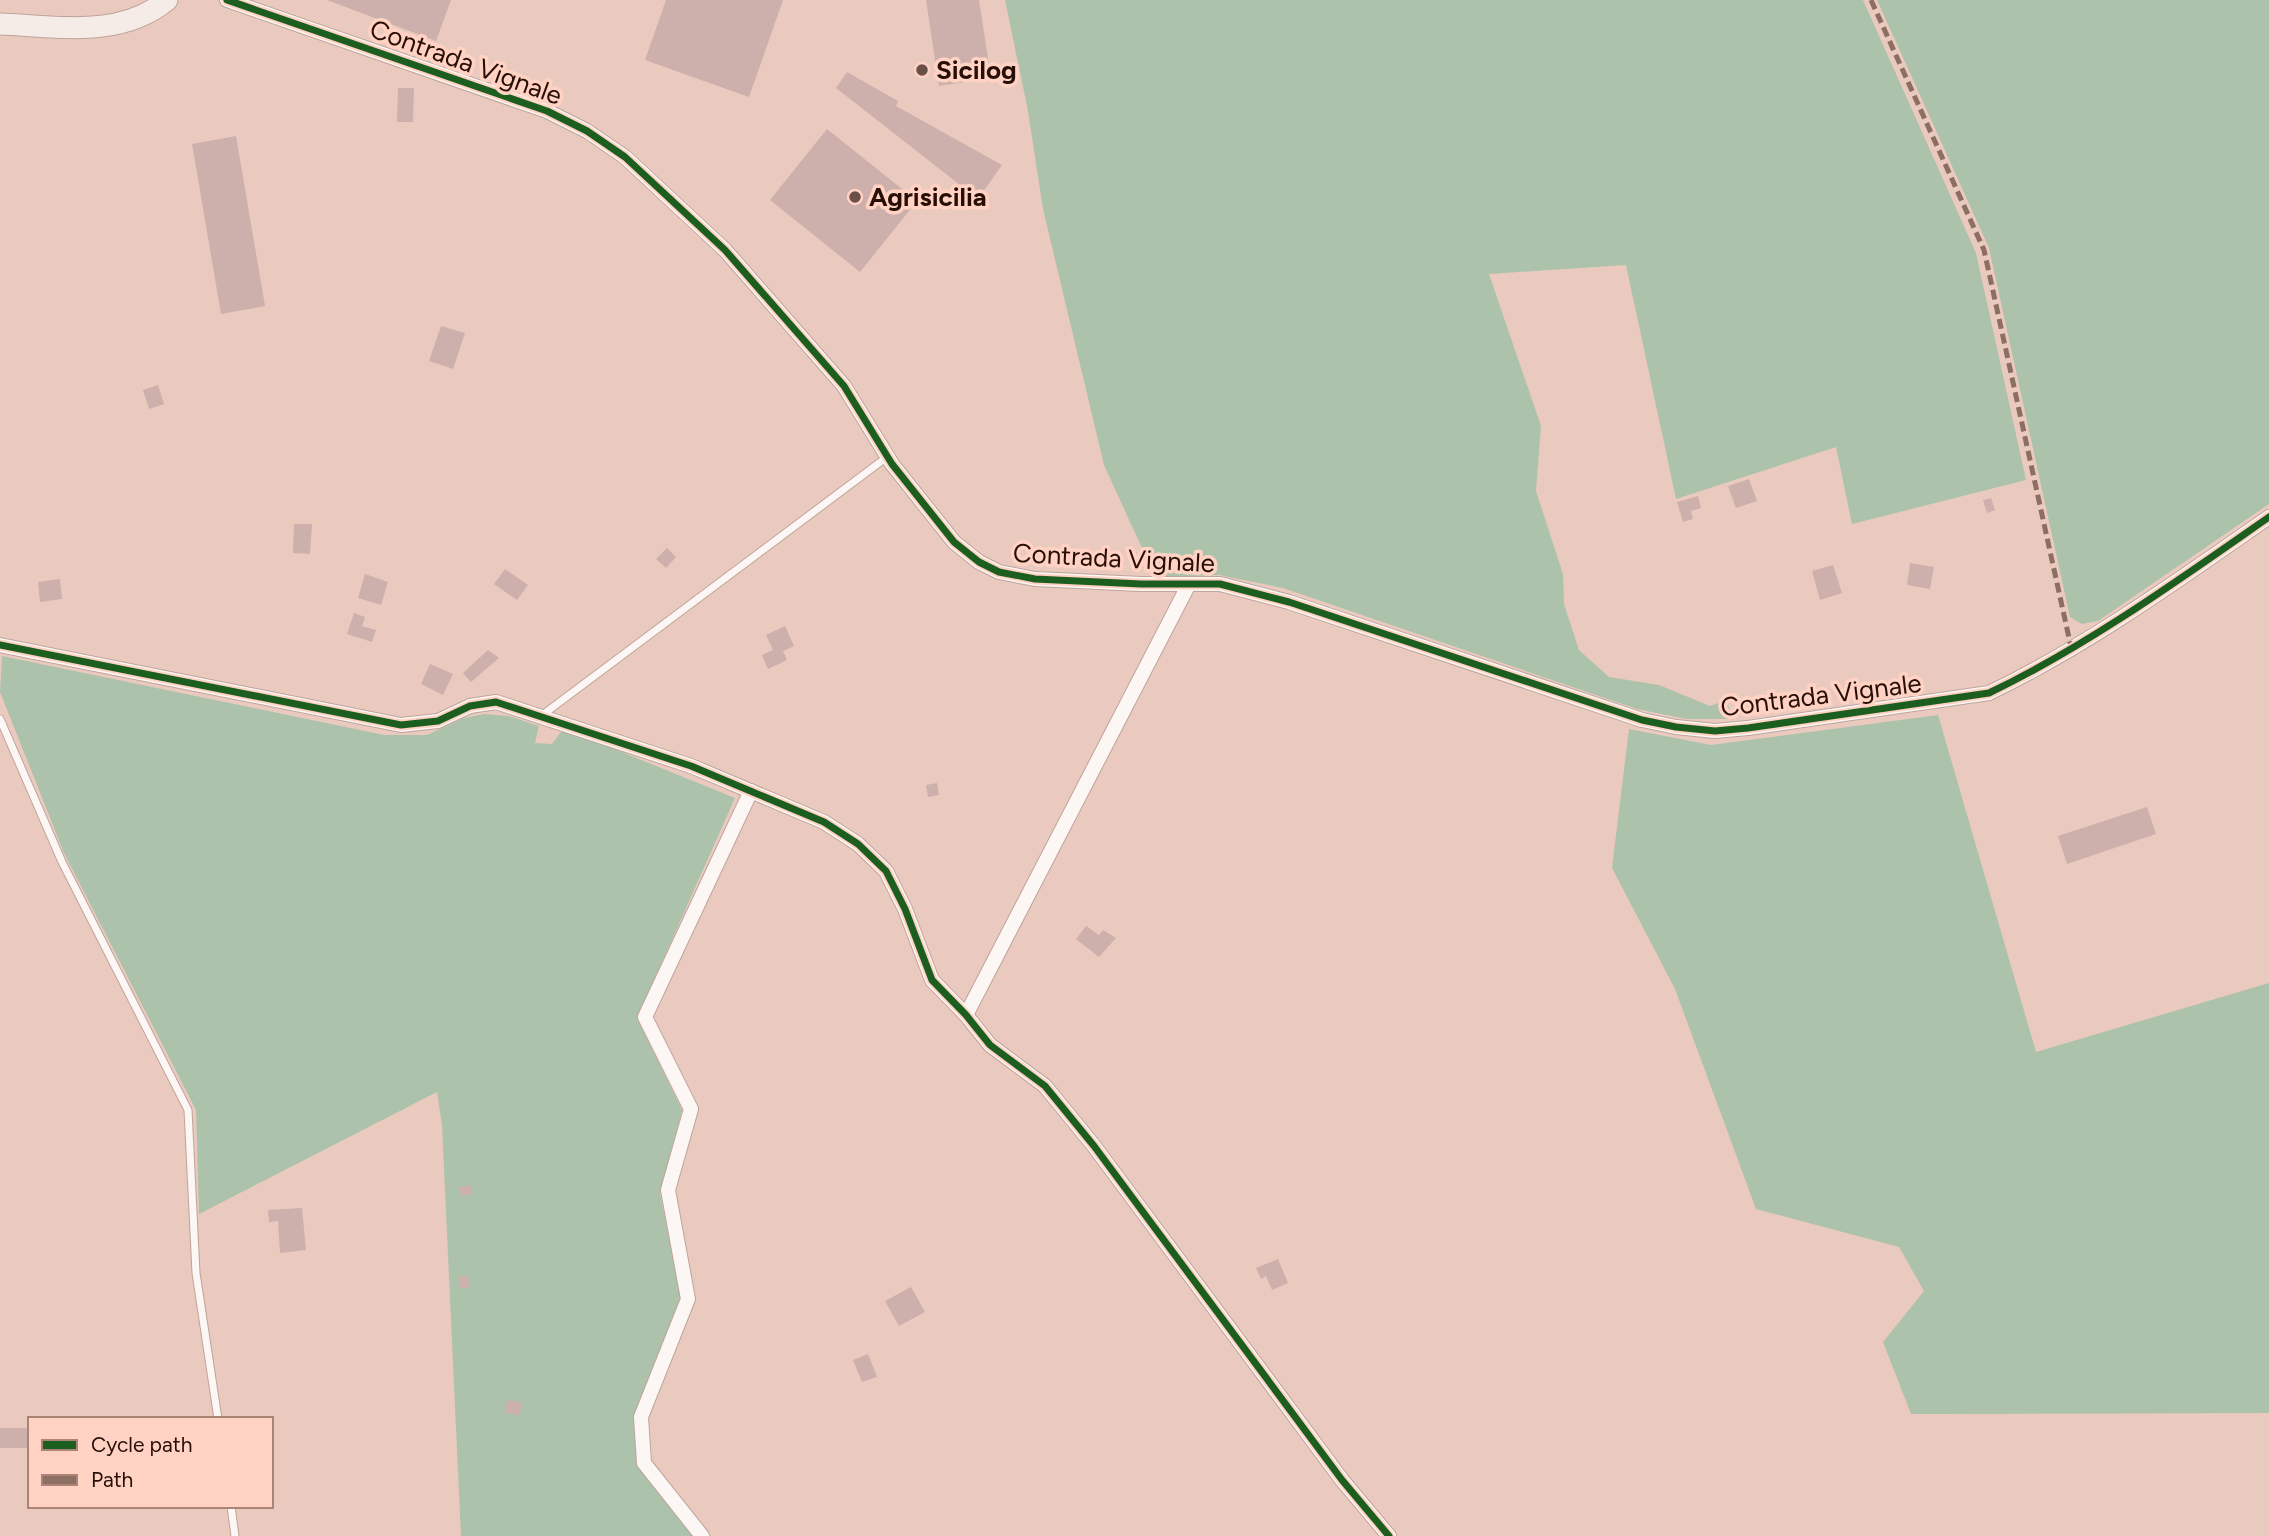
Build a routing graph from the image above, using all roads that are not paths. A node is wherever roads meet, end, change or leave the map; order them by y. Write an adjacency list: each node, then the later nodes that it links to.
1 (167, 0): 3 (main road)
2 (227, 0): 4 (street, Contrada Vignale)
3 (0, 24)
4 (888, 457): 6 (street, Contrada Vignale); 8 (lane)
5 (2269, 517): 6 (street, Contrada Vignale)
6 (1189, 584): 11 (street)
7 (0, 645): 8 (street)
8 (540, 717): 10 (street)
9 (0, 719): 12 (lane)
10 (751, 791): 11 (street); 15 (street)
11 (966, 1015): 16 (street)
12 (218, 1417)
13 (231, 1508): 14 (lane)
14 (235, 1536)
15 (702, 1536)
16 (1390, 1536)

